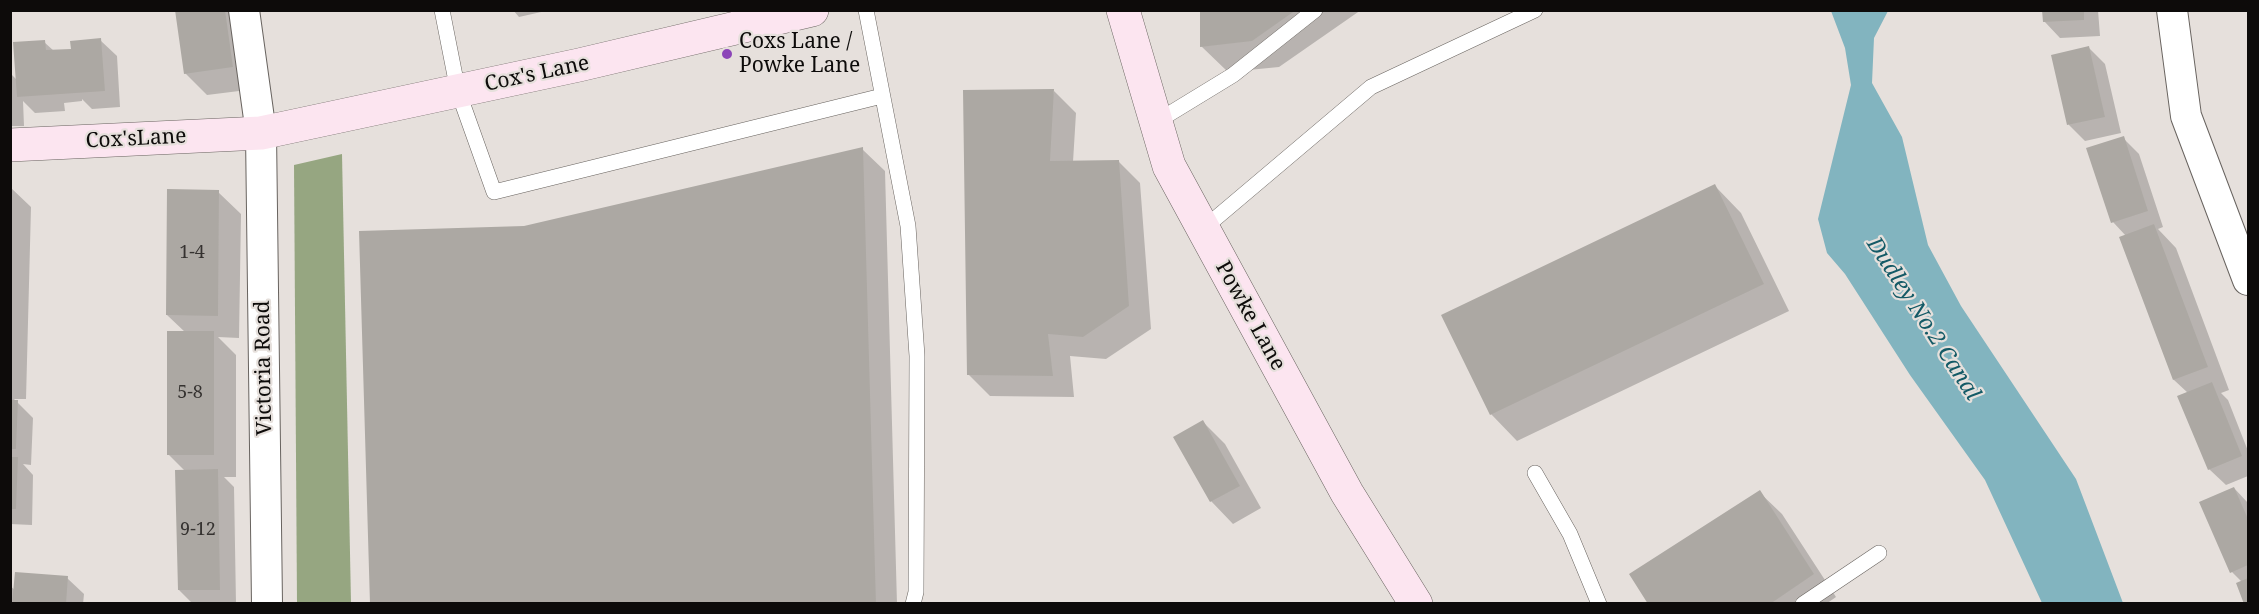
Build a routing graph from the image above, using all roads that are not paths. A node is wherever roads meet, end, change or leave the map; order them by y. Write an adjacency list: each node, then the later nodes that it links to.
1 (244, 10): 12 (street, Victoria Road)
2 (442, 10): 9 (lane)
3 (812, 10): 9 (street, Cox's Lane)
4 (866, 10): 10 (lane)
5 (1123, 10): 11 (street, Powke Lane)
6 (1315, 10): 11 (lane)
7 (1535, 10): 14 (lane)
8 (2172, 10): 15 (street)
9 (458, 91): 10 (lane); 12 (street, Cox's Lane)
10 (882, 96): 19 (lane)
11 (1156, 122): 14 (street, Powke Lane)
12 (261, 133): 13 (street, Cox'sLane); 18 (street, Victoria Road)
13 (10, 145)
14 (1203, 229): 20 (street, Powke Lane)
15 (2248, 280)
16 (1535, 472): 21 (lane)
17 (1878, 553): 22 (lane)
18 (267, 603)
19 (914, 603)
20 (1416, 603)
21 (1599, 603)
22 (1803, 603)

